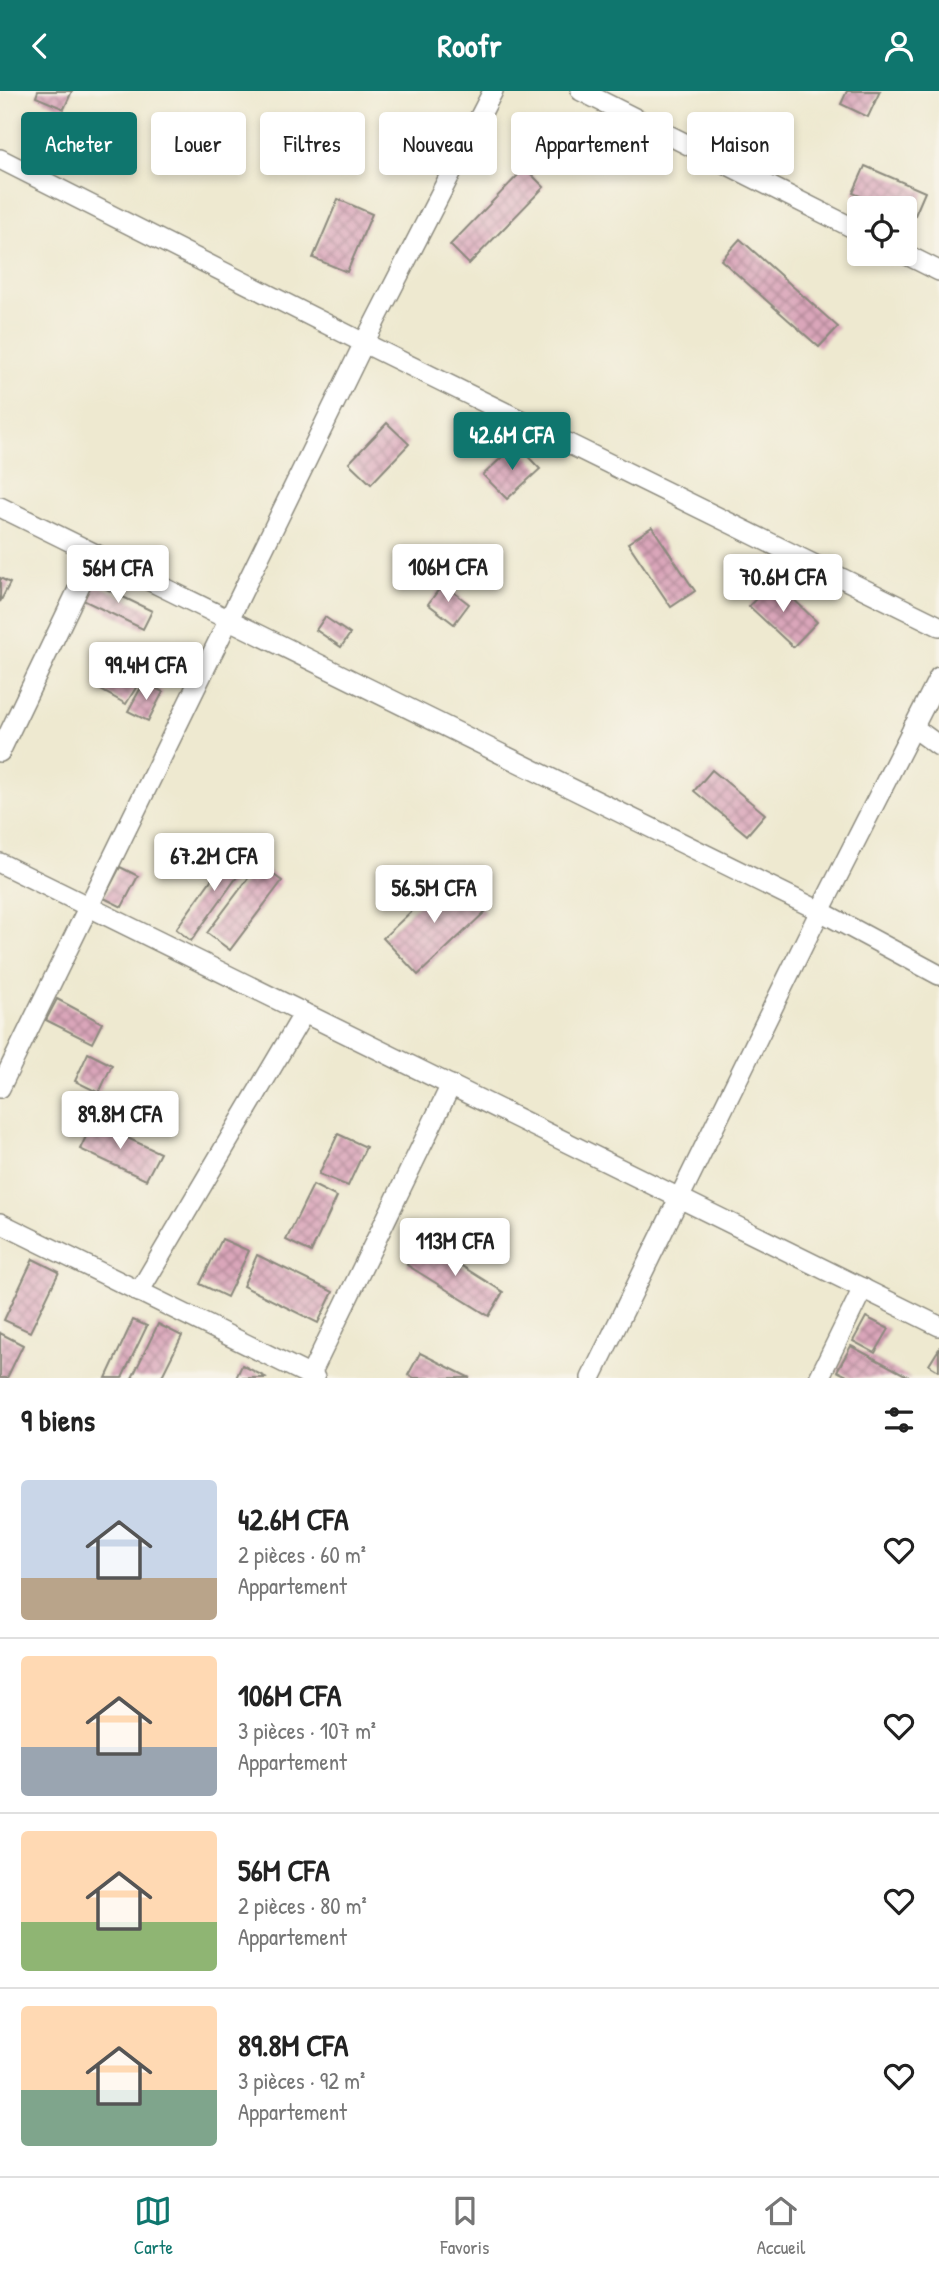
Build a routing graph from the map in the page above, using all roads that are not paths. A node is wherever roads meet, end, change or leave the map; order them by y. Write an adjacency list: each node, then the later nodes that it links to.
1 (493, 91): 7 (street)
2 (581, 91): 4 (street)
3 (0, 159): 7 (street)
4 (847, 225)
5 (917, 260): 6 (street)
6 (939, 271)
7 (364, 343): 10 (street); 11 (street)
8 (0, 507): 9 (street)
9 (96, 554): 10 (street); 15 (street)
10 (230, 621): 17 (street); 18 (street)
11 (939, 626)
12 (939, 677): 13 (street)
13 (913, 727): 14 (street); 18 (street)
14 (939, 745)
15 (0, 752)
16 (0, 863): 17 (street)
17 (90, 907): 20 (street); 22 (street)
18 (820, 911): 19 (street); 23 (street)
19 (939, 975)
20 (304, 1013): 21 (street); 26 (street)
21 (451, 1085): 23 (street); 28 (street)
22 (0, 1088)
23 (679, 1197): 25 (street); 29 (street)
24 (0, 1223): 26 (street)
25 (863, 1288): 27 (street); 30 (street)
26 (139, 1292): 28 (street)
27 (939, 1326)
28 (312, 1377)
29 (591, 1378)
30 (819, 1378)

